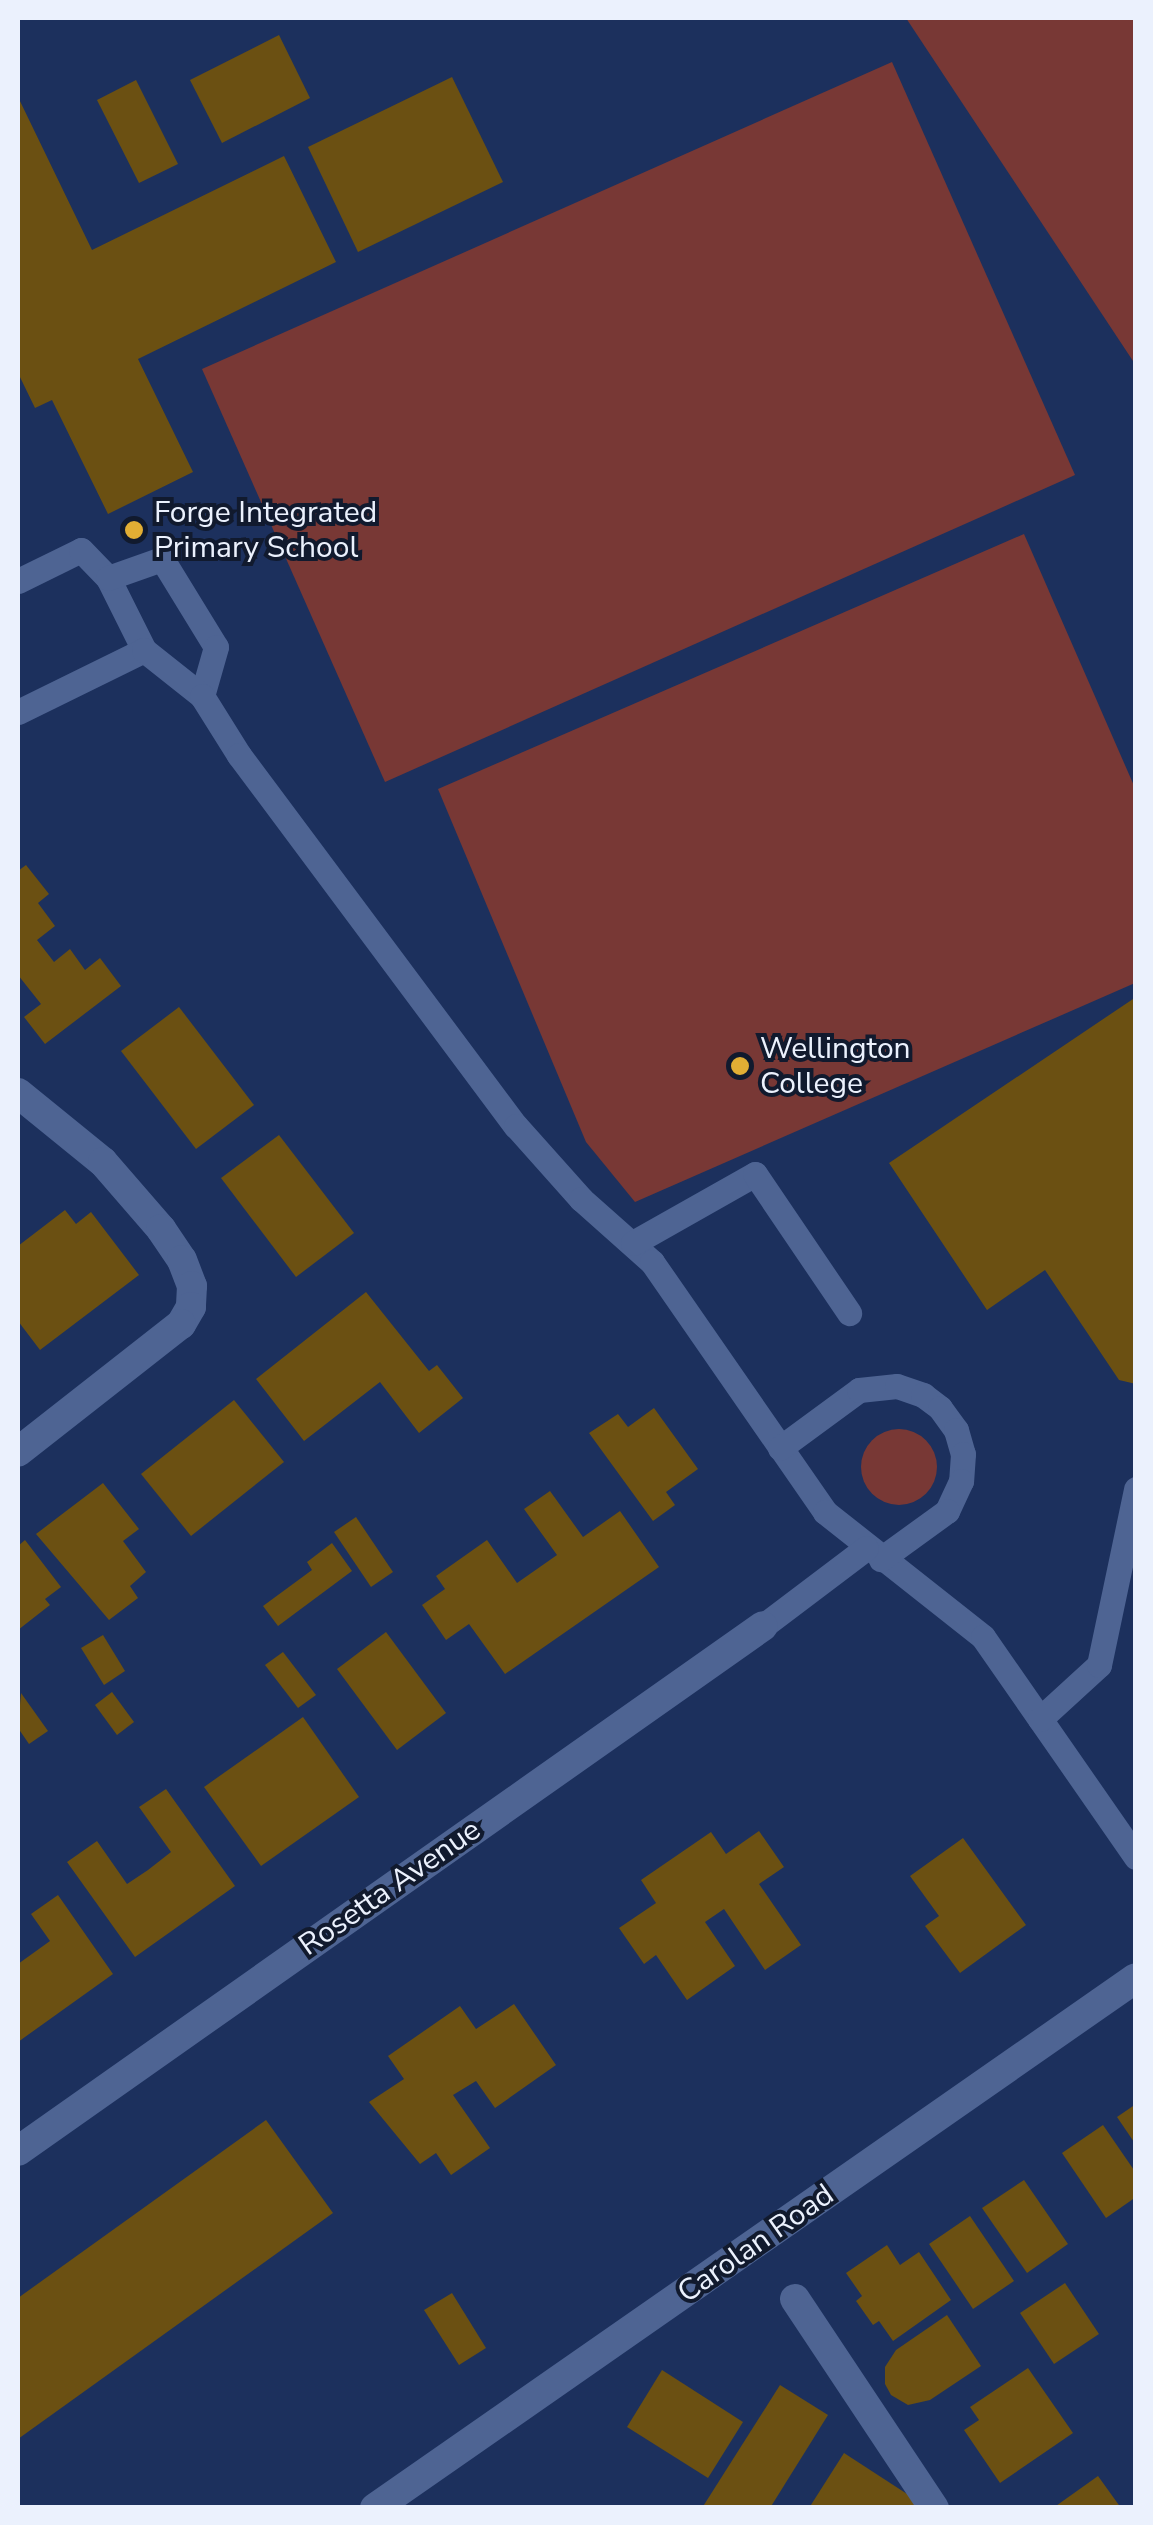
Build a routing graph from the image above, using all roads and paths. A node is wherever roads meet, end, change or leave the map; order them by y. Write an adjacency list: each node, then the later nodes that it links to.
1 (108, 578): 2 (lane); 3 (lane); 4 (lane)
2 (18, 581)
3 (144, 650): 4 (lane); 5 (lane)
4 (202, 696): 7 (lane)
5 (18, 712)
6 (18, 1092): 10 (street)
7 (633, 1243): 8 (lane); 9 (lane)
8 (848, 1313)
9 (780, 1448): 12 (lane); 12 (lane)
10 (18, 1452)
11 (1136, 1489): 14 (lane)
12 (874, 1553): 13 (lane); 14 (lane)
13 (762, 1626): 17 (street, Rosetta Avenue)
14 (1040, 1719): 15 (lane)
15 (1136, 1856)
16 (1136, 1978): 19 (street, Carolan Road)
17 (18, 2151)
18 (795, 2299): 20 (street)
19 (375, 2508)
20 (934, 2508)

